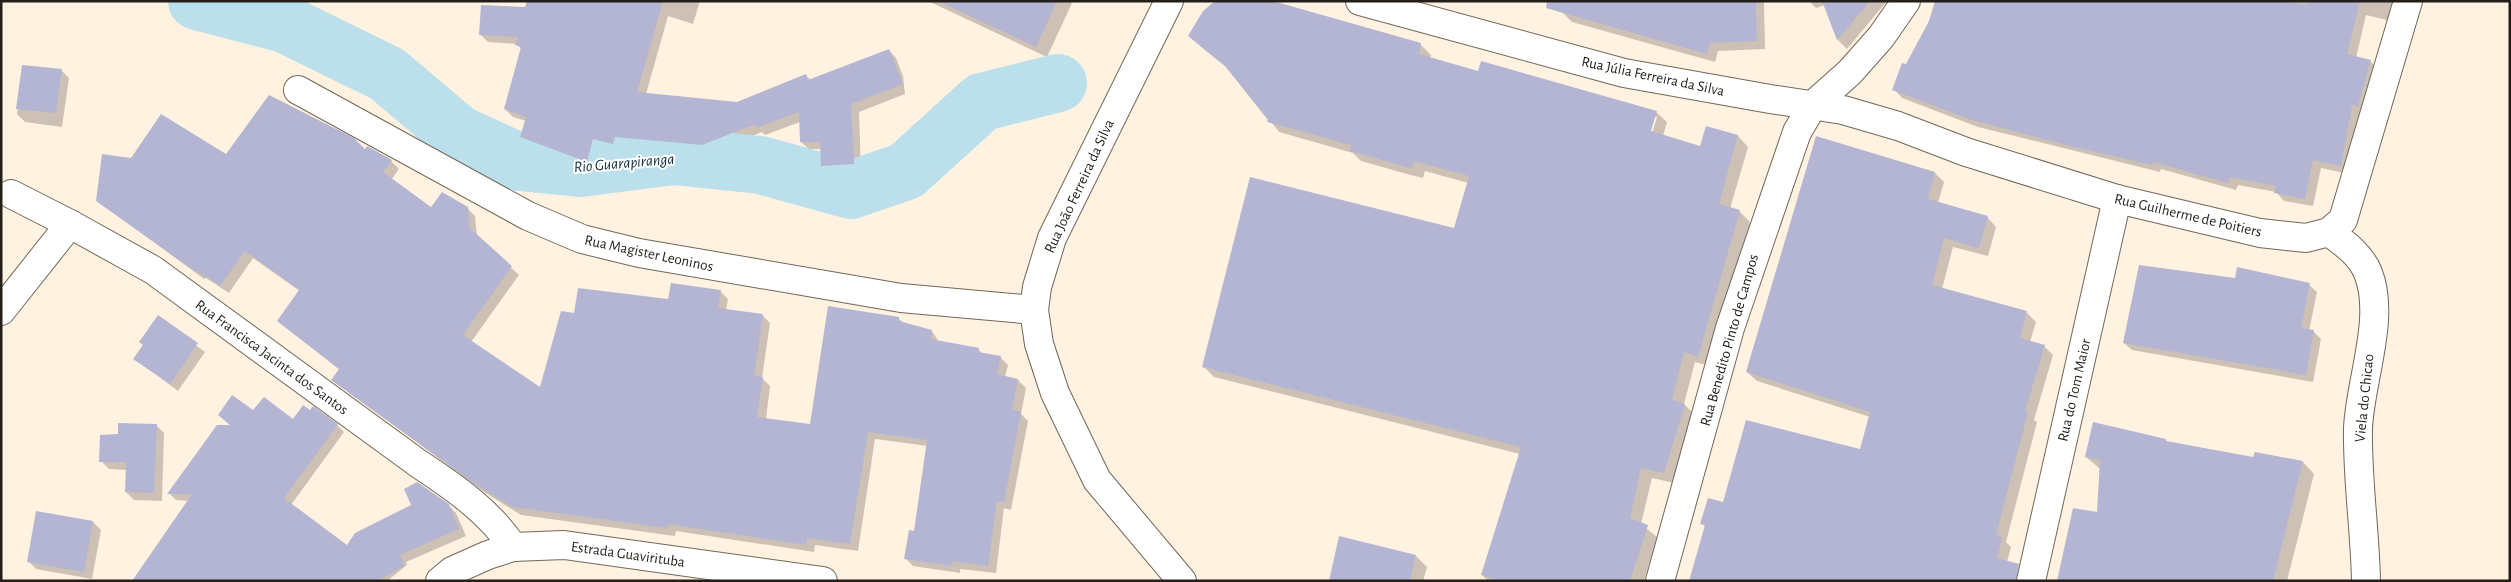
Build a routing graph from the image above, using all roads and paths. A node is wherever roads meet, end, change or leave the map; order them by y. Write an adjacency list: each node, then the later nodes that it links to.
1 (1169, 1): 11 (street, Rua João Ferreira da Silva)
2 (1360, 1): 6 (street, Rua Júlia Ferreira da Silva)
3 (1906, 1): 6 (street)
4 (2408, 1): 10 (street)
5 (298, 90): 11 (street, Rua Magister Leoninos)
6 (1813, 104): 8 (street, Rua Guilherme de Poitiers); 17 (street, Rua Benedito Pinto de Campos)
7 (11, 194): 9 (street, Rua Francisca Jacinta dos Santos)
8 (2117, 199): 10 (street, Rua Guilherme de Poitiers); 18 (street, Rua do Tom Maior)
9 (70, 224): 12 (street); 13 (street, Rua Francisca Jacinta dos Santos)
10 (2329, 232): 19 (street, Viela do Chicao)
11 (1034, 310): 16 (street, Rua João Ferreira da Silva)
12 (1, 311)
13 (513, 547): 14 (street, Estrada Guavirituba); 15 (street, Estrada Guavirituba)
14 (440, 581)
15 (823, 581)
16 (1182, 581)
17 (1660, 581)
18 (2031, 581)
19 (2366, 581)

